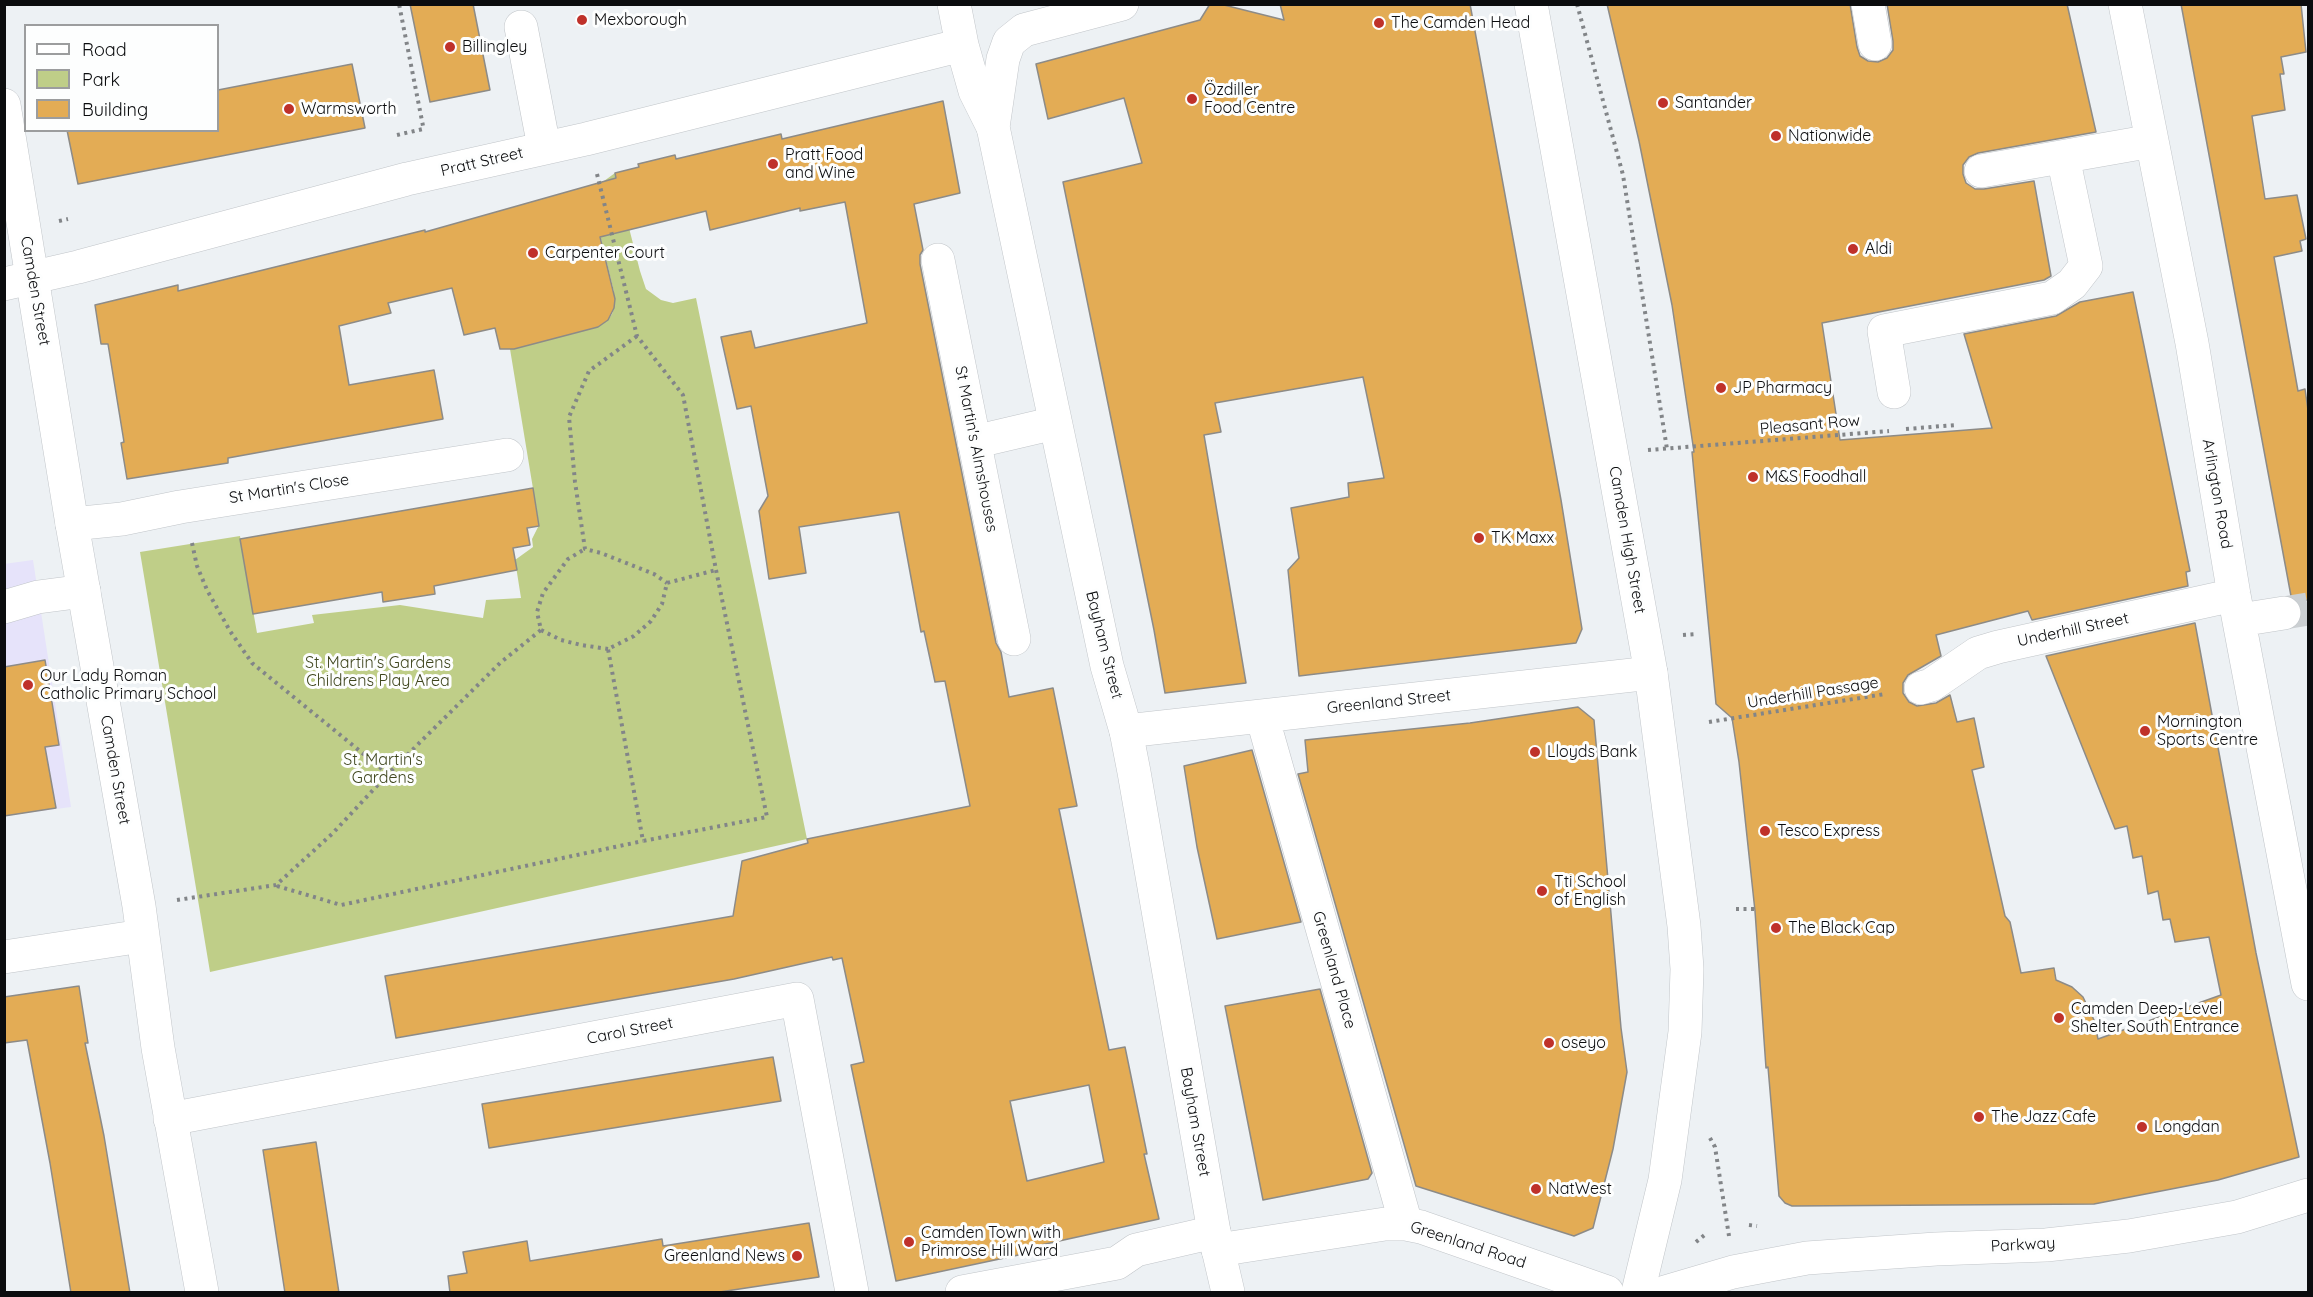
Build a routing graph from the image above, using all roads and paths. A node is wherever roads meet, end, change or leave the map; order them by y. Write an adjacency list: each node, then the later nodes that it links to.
1 (399, 4): 13 (path)
2 (954, 4): 10 (main road, Bayham Street)
3 (1122, 4): 12 (main road)
4 (1532, 4): 41 (main road, Camden High Street)
5 (1577, 4): 24 (path, Pleasant Row)
6 (1868, 4): 9 (main road)
7 (2126, 4): 15 (main road, Arlington Road)
8 (511, 30): 16 (main road)
9 (1875, 44)
10 (962, 45): 12 (main road, Bayham Street); 14 (main road, Pratt Street)
11 (4, 105): 20 (main road, Camden Street)
12 (993, 127): 23 (main road, Bayham Street)
13 (397, 135)
14 (586, 139): 16 (main road, Pratt Street); 21 (path)
15 (2152, 141): 17 (main road); 34 (main road, Arlington Road)
16 (535, 149): 20 (main road, Pratt Street)
17 (2063, 157): 18 (main road); 22 (main road)
18 (1981, 171)
19 (938, 260): 25 (main road, St Martin's Almshouses)
20 (18, 281): 27 (main road, Camden Street)
21 (637, 336): 29 (path); 30 (path)
22 (1894, 392)
23 (1055, 423): 25 (main road); 45 (main road, Bayham Street)
24 (1956, 425)
25 (974, 442): 39 (main road, St Martin's Almshouses)
26 (507, 455): 27 (main road, St Martin's Close)
27 (72, 524): 32 (main road, Camden Street)
28 (189, 536): 46 (path)
29 (585, 549): 31 (path); 36 (path)
30 (716, 570): 31 (path); 47 (path)
31 (667, 583): 40 (path)
32 (84, 591): 33 (main road); 51 (main road, Camden Street)
33 (4, 607)
34 (2237, 608): 35 (main road, Underhill Street); 42 (main road, Underhill Street); 53 (main road, Arlington Road)
35 (2284, 613)
36 (541, 630): 40 (path); 46 (path)
37 (1697, 634): 38 (path)
38 (1682, 635)
39 (1014, 639)
40 (609, 648): 47 (path)
41 (1651, 673): 43 (main road, Greenland Street); 67 (main road, Camden High Street)
42 (1921, 688): 44 (path, Underhill Passage)
43 (1262, 716): 45 (main road, Greenland Street); 57 (main road, Greenland Place)
44 (1709, 723)
45 (1126, 730): 60 (main road, Bayham Street)
46 (388, 774): 48 (path)
47 (643, 841): 48 (path)
48 (276, 885): 51 (path)
49 (1736, 909): 50 (path)
50 (1754, 909)
51 (141, 921): 52 (main road); 54 (main road, Camden Street)
52 (4, 957)
53 (2308, 984)
54 (170, 1119): 62 (main road, Camden Street); 63 (main road, Carol Street)
55 (1709, 1137): 61 (path)
56 (2308, 1195): 61 (main road, Parkway)
57 (1406, 1224): 60 (main road, Greenland Road); 66 (main road, Greenland Road)
58 (1749, 1225): 59 (path)
59 (1756, 1226)
60 (1216, 1241): 64 (main road, Greenland Road); 65 (main road, Bayham Street)
61 (1735, 1282): 68 (main road, Parkway)
62 (202, 1293)
63 (852, 1293)
64 (962, 1293)
65 (1228, 1293)
66 (1607, 1293)
67 (1638, 1293)
68 (1665, 1293)

